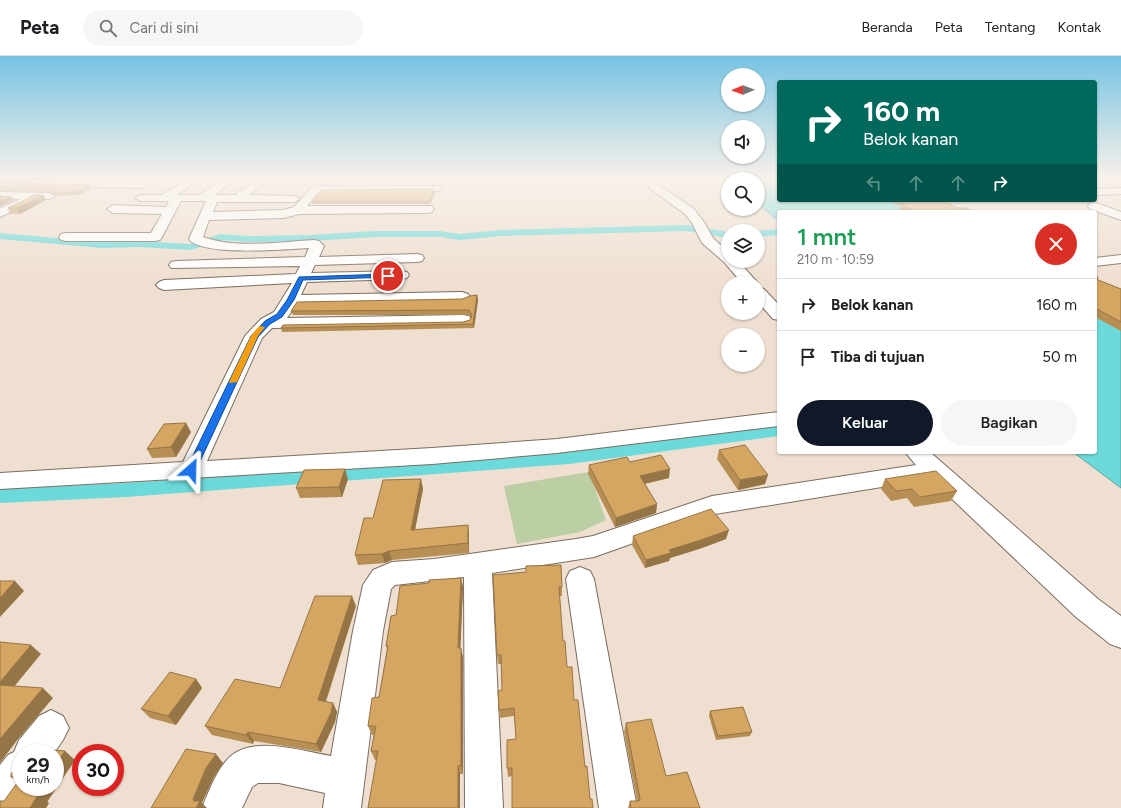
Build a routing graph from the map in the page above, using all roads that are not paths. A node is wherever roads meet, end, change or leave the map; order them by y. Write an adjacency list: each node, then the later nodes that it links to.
1 (170, 212): 9 (street)
2 (206, 212): 6 (street)
3 (291, 212): 6 (street)
4 (690, 212): 11 (street)
5 (1110, 212): 7 (street)
6 (206, 216): 14 (street)
7 (1121, 216)
8 (148, 223): 9 (street)
9 (163, 223): 10 (street)
10 (66, 237)
11 (721, 251)
12 (417, 258): 14 (street)
13 (1121, 259): 15 (street)
14 (309, 261): 16 (street); 20 (street)
15 (1097, 262)
16 (176, 265)
17 (736, 268): 19 (street)
18 (402, 275): 20 (street)
19 (744, 276)
20 (301, 278): 21 (street); 23 (street)
21 (164, 285)
22 (462, 296): 23 (street)
23 (291, 300): 27 (street)
24 (765, 300): 25 (street)
25 (777, 313)
26 (463, 320): 27 (street)
27 (267, 323): 30 (street)
28 (777, 419): 30 (street)
29 (918, 454): 31 (street)
30 (191, 470): 32 (street)
31 (935, 470): 33 (street); 35 (street)
32 (0, 481)
33 (478, 563): 37 (street); 40 (street)
34 (580, 579): 41 (street)
35 (1121, 634)
36 (12, 780): 38 (street)
37 (344, 793): 39 (street)
38 (0, 796)
39 (221, 808)
40 (484, 808)
41 (618, 808)

